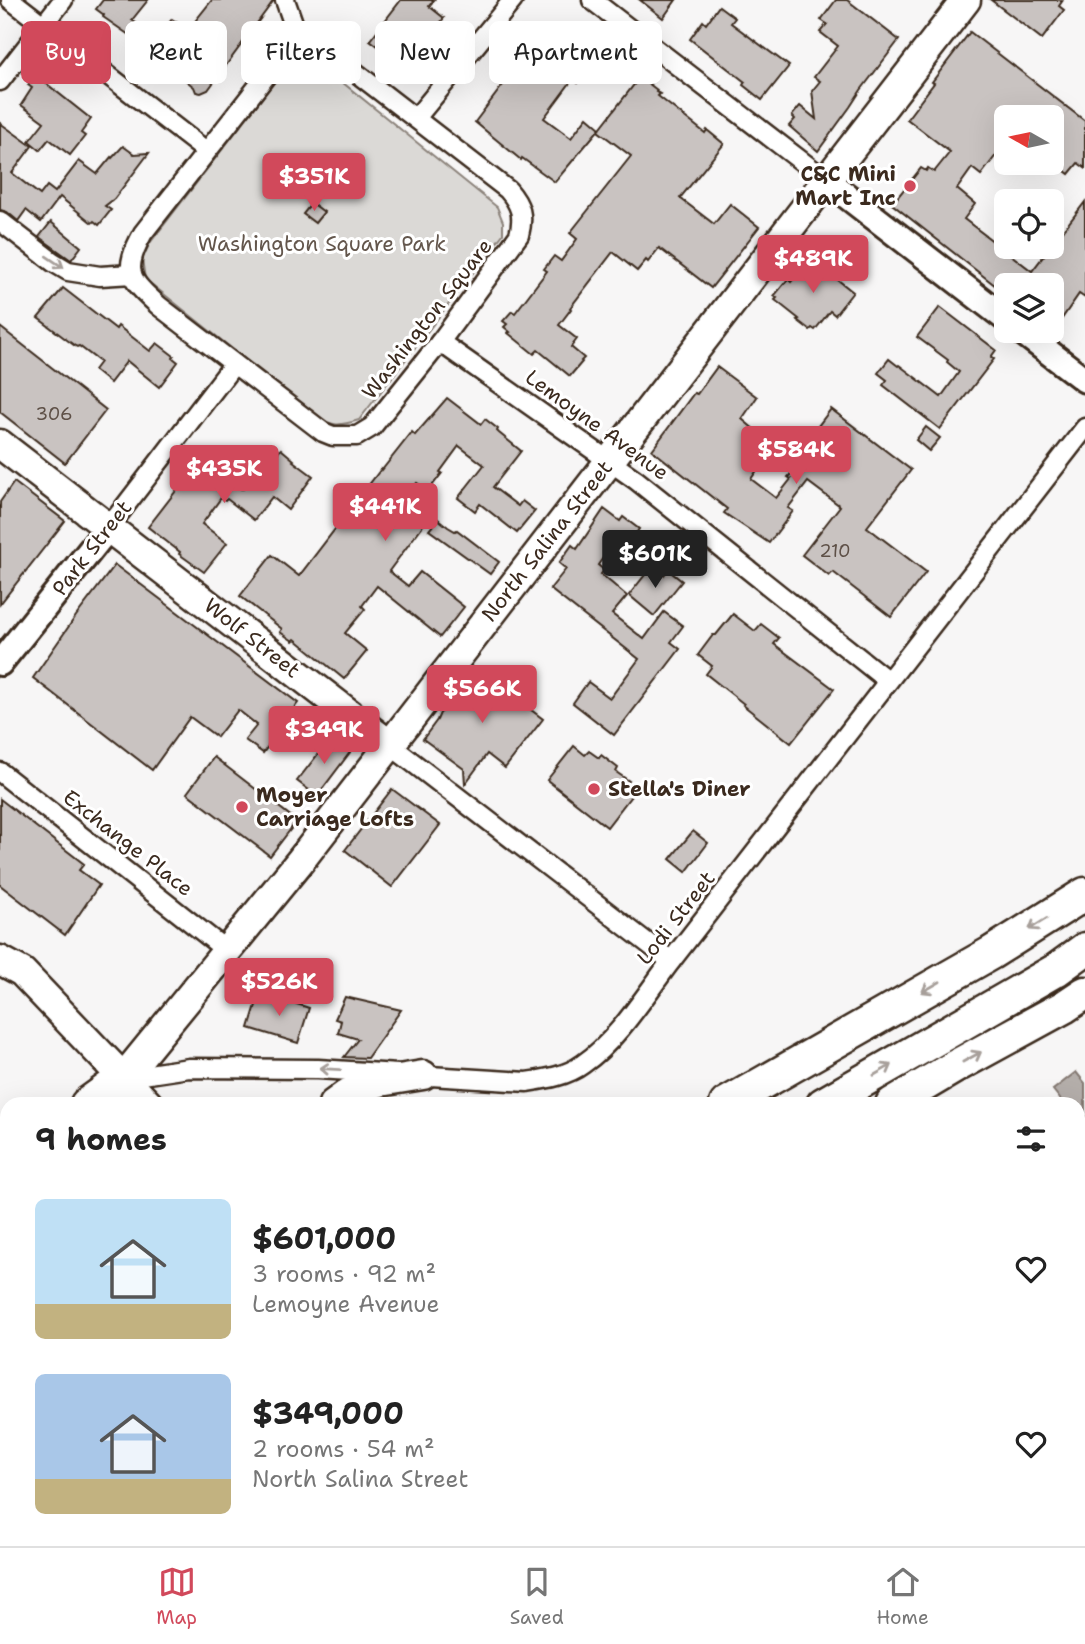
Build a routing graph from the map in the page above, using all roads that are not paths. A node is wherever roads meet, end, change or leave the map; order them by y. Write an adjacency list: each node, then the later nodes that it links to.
1 (11, 0): 7 (street)
2 (63, 0): 8 (street)
3 (285, 0): 9 (street)
4 (513, 0): 15 (street)
5 (592, 0): 17 (street)
6 (966, 0): 17 (main road, North Salina Street)
7 (38, 21)
8 (48, 21)
9 (292, 21)
10 (21, 55): 13 (street)
11 (361, 76): 15 (street, Washington Square)
12 (111, 78): 16 (street)
13 (0, 81)
14 (259, 84): 16 (street)
15 (416, 118): 21 (street, Washington Square)
16 (206, 151): 19 (street)
17 (826, 180): 20 (main road); 27 (main road, North Salina Street)
18 (0, 222): 19 (street, one-way to 19)
19 (132, 274): 23 (street, Washington Square)
20 (994, 310)
21 (440, 342): 23 (street, Washington Square); 27 (street, Lemoyne Avenue)
22 (1037, 343): 24 (main road)
23 (234, 365): 28 (street, Park Street)
24 (1085, 380)
25 (1085, 428): 30 (street, Lodi Street)
26 (0, 444): 28 (main road, Wolf Street)
27 (609, 461): 30 (street, Lemoyne Avenue); 31 (main road, North Salina Street)
28 (109, 527): 29 (main road, Park Street); 31 (main road, Wolf Street)
29 (0, 663)
30 (888, 681): 37 (street, Lodi Street)
31 (390, 745): 36 (main road, North Salina Street); 37 (street, Wolf Street)
32 (0, 772): 36 (street, Exchange Place)
33 (1085, 894): 43 (highway, one-way to 43)
34 (0, 949): 38 (main road)
35 (1085, 949): 44 (highway, one-way to 35)
36 (227, 951): 41 (main road, North Salina Street)
37 (671, 961): 40 (street, Lodi Street)
38 (11, 966): 41 (main road)
39 (1085, 993): 45 (highway, one-way to 39)
40 (423, 1075): 41 (street, Lodi Street, one-way to 41); 42 (main road)
41 (118, 1091)
42 (343, 1097)
43 (738, 1097)
44 (835, 1097)
45 (904, 1097)

